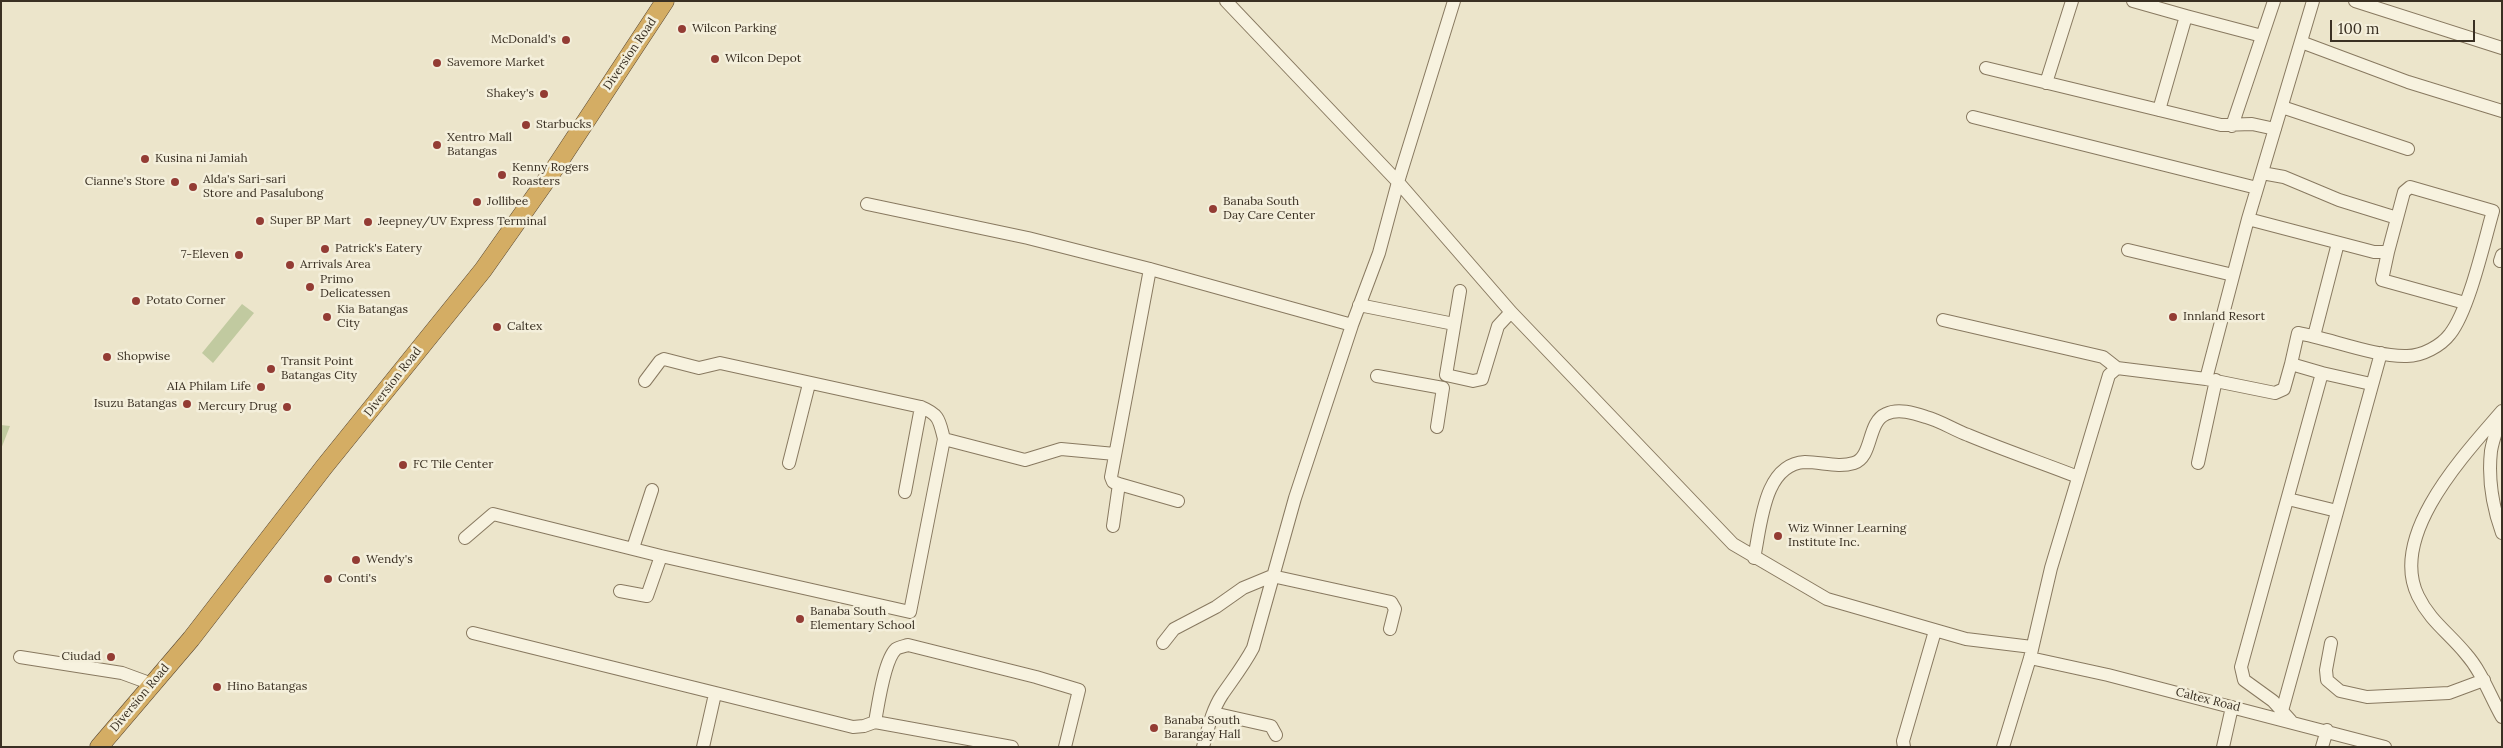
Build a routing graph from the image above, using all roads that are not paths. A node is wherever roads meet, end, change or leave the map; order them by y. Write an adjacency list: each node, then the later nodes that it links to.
1 (665, 1): 82 (highway, Diversion Road)
2 (1226, 1): 23 (street, Caltex Road)
3 (1454, 1): 23 (street)
4 (2072, 1): 14 (street)
5 (2134, 1): 9 (street)
6 (2274, 1): 10 (street)
7 (2313, 1): 11 (street)
8 (2355, 1): 12 (street)
9 (2186, 16): 10 (street); 16 (street)
10 (2262, 36): 19 (street)
11 (2301, 42): 15 (street); 17 (street)
12 (2502, 48)
13 (1986, 68): 14 (street)
14 (2046, 82): 16 (street)
15 (2282, 107): 20 (street); 21 (street)
16 (2159, 110): 19 (street)
17 (2502, 111)
18 (1973, 117): 24 (street)
19 (2232, 126): 20 (street)
20 (2275, 129): 22 (street)
21 (2408, 149)
22 (2262, 173): 24 (street); 26 (street)
23 (1398, 182): 35 (street); 36 (street, Caltex Road)
24 (2258, 188): 27 (street)
25 (867, 204): 31 (street)
26 (2397, 218): 30 (street); 34 (street)
27 (2248, 219): 28 (street); 32 (street)
28 (2338, 243): 30 (street); 40 (street)
29 (2128, 250): 32 (street)
30 (2388, 252): 34 (street)
31 (1150, 269): 39 (street); 56 (street)
32 (2233, 275): 48 (street)
33 (1460, 291): 38 (street)
34 (2465, 304): 41 (street)
35 (1359, 305): 38 (street); 39 (street)
36 (1511, 312): 45 (street); 71 (street, Caltex Road)
37 (1944, 320): 43 (street)
38 (1454, 324): 45 (street)
39 (1352, 325): 72 (street)
40 (2314, 336): 41 (street); 42 (street)
41 (2381, 353): 50 (street)
42 (2291, 364): 44 (street); 48 (street)
43 (2117, 368): 48 (street); 59 (street)
44 (2322, 373): 50 (street); 63 (street)
45 (1446, 375): 51 (street)
46 (1377, 376): 51 (street)
47 (645, 380): 49 (street)
48 (2211, 380): 58 (street)
49 (809, 384): 52 (street); 57 (street)
50 (2371, 384): 65 (street)
51 (1443, 388): 54 (street)
52 (921, 407): 55 (street); 62 (street)
53 (2502, 412): 67 (street); 81 (street)
54 (1438, 426)
55 (944, 439): 56 (street); 70 (street)
56 (1115, 454): 60 (street)
57 (789, 463)
58 (2198, 463)
59 (2078, 476): 71 (street); 79 (street)
60 (1119, 484): 64 (street); 66 (street)
61 (652, 490): 69 (street)
62 (905, 492)
63 (2288, 499): 65 (street); 85 (street)
64 (1178, 501)
65 (2337, 511): 85 (street)
66 (1114, 526)
67 (2502, 533)
68 (465, 538): 69 (street)
69 (633, 548): 70 (street)
70 (661, 556): 73 (street)
71 (1754, 558): 75 (street, Caltex Road)
72 (1272, 576): 74 (street); 77 (street); 86 (street)
73 (620, 591)
74 (1390, 629)
75 (1935, 631): 79 (street, Caltex Road); 97 (street)
76 (474, 633): 83 (street)
77 (1163, 643)
78 (2331, 643): 81 (street)
79 (2031, 652): 84 (street, Caltex Road); 98 (street)
80 (20, 657): 82 (street)
81 (2484, 680): 87 (street)
82 (152, 684): 92 (highway, Diversion Road)
83 (716, 694): 89 (street); 93 (street)
84 (2232, 707): 88 (street, Caltex Road); 99 (street)
85 (2282, 711): 88 (street)
86 (1213, 713): 91 (street); 96 (street)
87 (2502, 717)
88 (2291, 721): 90 (street, Caltex Road)
89 (875, 722): 94 (street); 95 (street)
90 (2327, 730): 100 (street); 101 (street, Caltex Road)
91 (1276, 735)
92 (100, 747)
93 (703, 747)
94 (1012, 747)
95 (1065, 747)
96 (1203, 747)
97 (1904, 747)
98 (2003, 747)
99 (2224, 747)
100 (2322, 747)
101 (2385, 747)

